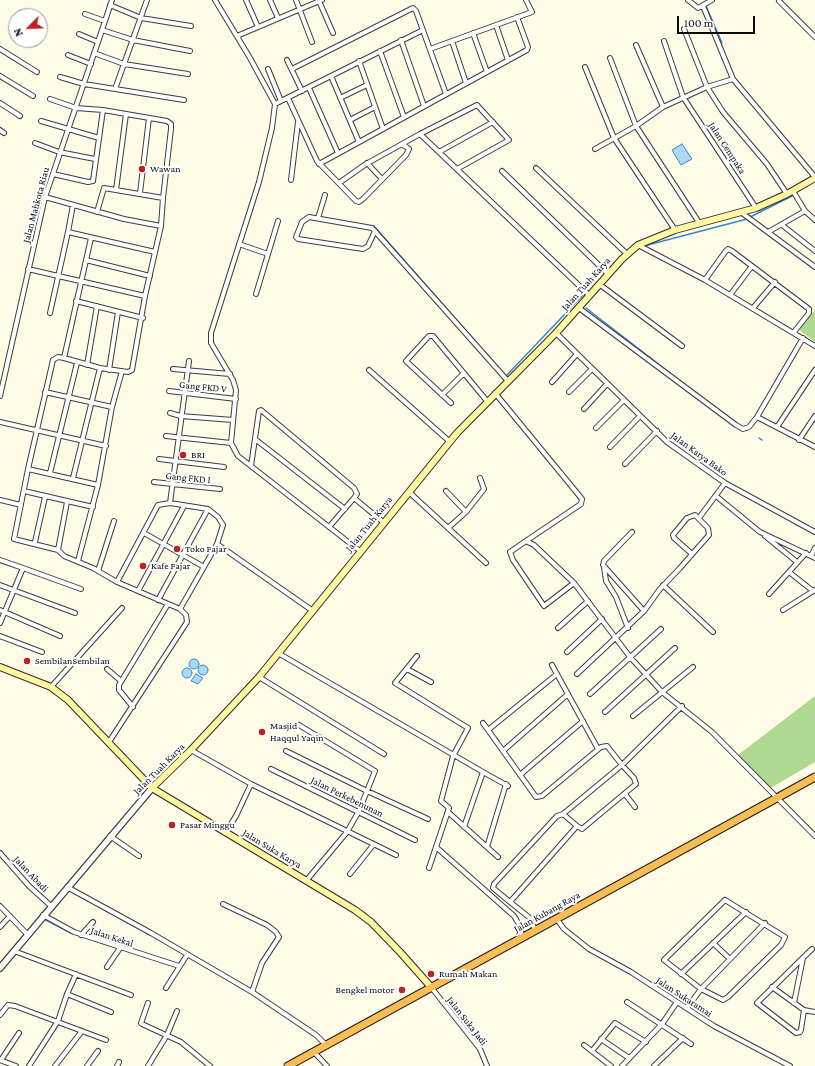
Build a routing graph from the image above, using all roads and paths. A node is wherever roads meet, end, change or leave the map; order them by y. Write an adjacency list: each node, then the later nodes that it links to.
1 (112, 0): 12 (street, Jalan Mahkota Riau)
2 (147, 0): 17 (street)
3 (215, 0): 29 (street)
4 (246, 0): 22 (street)
5 (270, 0): 18 (street)
6 (296, 0): 14 (street)
7 (320, 0): 14 (street); 26 (street)
8 (526, 0): 16 (street)
9 (688, 0): 13 (street)
10 (712, 0): 13 (street)
11 (778, 1): 30 (street)
12 (110, 6): 17 (street); 19 (street, Jalan Mahkota Riau)
13 (704, 6): 59 (street)
14 (300, 9): 18 (street); 36 (street)
15 (85, 14): 19 (street)
16 (518, 17): 20 (street); 46 (street)
17 (141, 18): 21 (street); 31 (street)
18 (278, 18): 22 (street)
19 (105, 22): 24 (street, Jalan Mahkota Riau)
20 (496, 25): 27 (street); 46 (street)
21 (191, 26)
22 (258, 27): 29 (street)
23 (684, 29): 63 (street)
24 (102, 30): 31 (street); 35 (street, Jalan Mahkota Riau)
25 (423, 30): 32 (street); 39 (street); 52 (street)
26 (333, 33)
27 (473, 33): 34 (street); 54 (street)
28 (79, 34): 35 (street)
29 (237, 36): 76 (street)
30 (815, 38)
31 (133, 40): 40 (street); 49 (street)
32 (401, 40): 41 (street); 77 (street)
33 (664, 40): 69 (street, Jalan Cempaka)
34 (452, 41): 39 (street); 60 (street)
35 (98, 42): 42 (street, Jalan Mahkota Riau)
36 (312, 42)
37 (636, 45): 80 (street)
38 (0, 49): 53 (street)
39 (430, 49): 67 (street)
40 (190, 51)
41 (380, 51): 47 (street); 84 (street)
42 (94, 53): 48 (street, Jalan Mahkota Riau); 49 (street)
43 (68, 55): 48 (street)
44 (610, 58): 90 (street)
45 (287, 60): 52 (street)
46 (508, 60): 54 (street)
47 (359, 61): 57 (street); 62 (street)
48 (91, 64): 61 (street, Jalan Mahkota Riau)
49 (124, 64): 55 (street); 65 (street)
50 (586, 66): 97 (street)
51 (268, 69): 74 (street)
52 (292, 69): 66 (street)
53 (37, 72)
54 (487, 72): 60 (street)
55 (188, 74)
56 (0, 76): 68 (street)
57 (331, 76): 64 (street); 71 (street)
58 (60, 77): 61 (street)
59 (733, 79): 63 (street); 112 (street)
60 (466, 83): 67 (street)
61 (84, 84): 65 (street); 79 (street, Jalan Mahkota Riau)
62 (367, 84): 71 (street); 78 (street)
63 (707, 87): 69 (street); 118 (street)
64 (309, 88): 66 (street); 104 (street)
65 (115, 89): 73 (street)
66 (302, 91): 70 (street)
67 (446, 94): 77 (street)
68 (33, 96)
69 (683, 97): 80 (street); 123 (street, Jalan Cempaka)
70 (288, 98): 74 (street); 88 (street)
71 (340, 98): 86 (street)
72 (50, 99): 79 (street)
73 (184, 100)
74 (281, 101): 76 (street)
75 (0, 103): 83 (street)
76 (275, 104): 138 (street)
77 (424, 106): 84 (street)
78 (375, 107): 86 (street); 92 (street)
79 (76, 108): 81 (street); 91 (street, Jalan Mahkota Riau)
80 (662, 108): 90 (street)
81 (103, 110): 82 (street); 96 (street)
82 (126, 114): 85 (street); 116 (street)
83 (20, 116)
84 (404, 117): 92 (street)
85 (149, 118): 117 (street); 121 (street)
86 (350, 120): 98 (street)
87 (41, 121): 91 (street)
88 (298, 122): 106 (street); 114 (street)
89 (493, 122): 95 (street); 103 (street); 109 (street)
90 (636, 126): 97 (street); 130 (street)
91 (67, 129): 96 (street); 102 (street, Jalan Mahkota Riau)
92 (383, 129): 98 (street)
93 (0, 130): 94 (street)
94 (4, 133)
95 (420, 134): 100 (street); 103 (street)
96 (99, 138): 105 (street)
97 (614, 138): 101 (street); 133 (street)
98 (359, 142): 104 (street)
99 (36, 143): 102 (street)
100 (402, 144): 107 (street); 113 (street)
101 (595, 149)
102 (59, 152): 105 (street); 111 (street, Jalan Mahkota Riau)
103 (439, 152): 109 (street)
104 (338, 153): 106 (street)
105 (95, 159): 111 (street)
106 (319, 164): 115 (street)
107 (367, 164): 113 (street); 115 (street)
108 (536, 168): 143 (street)
109 (457, 169): 158 (street)
110 (502, 171): 148 (street)
111 (52, 174): 120 (street, Jalan Mahkota Riau)
112 (815, 177): 118 (main road, Jalan Tuah Karya)
113 (382, 179): 115 (street)
114 (291, 180)
115 (339, 183)
116 (116, 190): 117 (street); 125 (street)
117 (140, 193): 121 (street)
118 (790, 193): 123 (main road, Jalan Tuah Karya); 124 (street)
119 (325, 195): 127 (street)
120 (45, 197): 122 (street); 147 (street, Jalan Mahkota Riau)
121 (163, 198): 132 (street)
122 (73, 205): 125 (street); 135 (street)
123 (756, 208): 126 (main road, Jalan Tuah Karya)
124 (805, 211): 128 (street); 131 (street)
125 (97, 212): 132 (street)
126 (742, 213): 130 (main road, Jalan Tuah Karya); 136 (street)
127 (318, 218): 134 (street); 134 (street)
128 (815, 220)
129 (278, 221): 142 (street)
130 (700, 225): 133 (main road, Jalan Tuah Karya)
131 (782, 225): 136 (street); 140 (street)
132 (161, 226): 141 (street)
133 (675, 230): 139 (main road, Jalan Tuah Karya)
134 (375, 231): 187 (street)
135 (68, 232): 137 (street); 149 (street)
136 (768, 232): 146 (street)
137 (91, 238): 141 (street); 144 (street)
138 (239, 244): 142 (street); 186 (street)
139 (638, 245): 143 (main road, Jalan Tuah Karya); 151 (street)
140 (815, 251)
141 (155, 252): 150 (street)
142 (268, 254): 155 (street)
143 (627, 254): 148 (main road, Jalan Tuah Karya)
144 (86, 260): 150 (street); 152 (street)
145 (752, 266): 151 (street); 153 (street); 156 (street)
146 (815, 267)
147 (28, 269): 149 (street); 196 (street, Jalan Mahkota Riau)
148 (608, 274): 154 (main road, Jalan Tuah Karya)
149 (58, 275): 152 (street); 164 (street)
150 (150, 276): 157 (street)
151 (705, 280): 156 (street)
152 (82, 282): 157 (street); 159 (street)
153 (774, 282): 162 (street); 166 (street)
154 (599, 284): 158 (main road, Jalan Tuah Karya); 171 (street)
155 (256, 294)
156 (730, 295): 162 (street)
157 (145, 296): 165 (street)
158 (589, 296): 161 (main road, Jalan Tuah Karya)
159 (76, 301): 160 (street); 173 (street)
160 (97, 306): 163 (street); 176 (street)
161 (579, 308): 167 (main road, Jalan Tuah Karya); 209 (street)
162 (753, 308): 166 (street)
163 (118, 312): 165 (street); 180 (street)
164 (50, 313)
165 (142, 318): 183 (street)
166 (794, 332): 168 (street)
167 (556, 333): 172 (street, Jalan Karya Bako); 187 (main road, Jalan Tuah Karya)
168 (804, 338): 170 (street); 209 (street)
169 (815, 339): 170 (street)
170 (814, 345)
171 (682, 346)
172 (577, 354): 179 (street, Jalan Karya Bako); 188 (street)
173 (64, 358): 175 (street); 191 (street)
174 (189, 361): 184 (street)
175 (77, 363): 176 (street); 197 (street)
176 (86, 365): 177 (street)
177 (100, 368): 180 (street); 201 (street)
178 (174, 369): 184 (street)
179 (592, 369): 189 (street, Jalan Karya Bako); 192 (street)
180 (109, 370): 183 (street)
181 (369, 370): 222 (street)
182 (815, 370): 212 (street)
183 (122, 371): 203 (street)
184 (188, 371): 186 (street); 194 (street)
185 (464, 373): 195 (street); 195 (street); 200 (street)
186 (230, 374): 198 (street)
187 (507, 380): 193 (main road, Jalan Tuah Karya)
188 (552, 382)
189 (607, 384): 199 (street, Jalan Karya Bako); 204 (street)
190 (169, 391): 194 (street, Gang FKD V)
191 (45, 392): 197 (street); 214 (street)
192 (569, 392)
193 (494, 393): 200 (main road, Jalan Tuah Karya); 265 (street)
194 (185, 394): 198 (street, Gang FKD V); 206 (street)
195 (442, 395): 202 (street)
196 (0, 396)
197 (69, 398): 201 (street); 216 (street)
198 (236, 398): 210 (street)
199 (624, 400): 207 (street, Jalan Karya Bako); 213 (street)
200 (487, 401): 222 (main road, Jalan Tuah Karya)
201 (91, 402): 203 (street); 221 (street)
202 (451, 403)
203 (112, 407): 224 (street)
204 (584, 409)
205 (170, 413): 206 (street)
206 (181, 416): 210 (street); 218 (street)
207 (640, 416): 215 (street, Jalan Karya Bako); 225 (street)
208 (815, 416): 220 (street)
209 (757, 417): 212 (street)
210 (233, 420): 223 (street)
211 (0, 422): 214 (street)
212 (777, 427): 220 (street)
213 (596, 428)
214 (38, 430): 216 (street); 232 (street)
215 (657, 431): 229 (street); 237 (street, Jalan Karya Bako)
216 (60, 435): 221 (street); 233 (street)
217 (166, 436): 218 (street)
218 (177, 437): 223 (street); 228 (street)
219 (255, 439): 230 (street); 246 (street); 254 (street)
220 (799, 440): 226 (street)
221 (82, 441): 224 (street); 234 (street)
222 (449, 441): 242 (main road, Jalan Tuah Karya)
223 (231, 443): 230 (street)
224 (106, 446): 239 (street)
225 (610, 447)
226 (815, 447)
227 (159, 458): 228 (street)
228 (175, 461): 231 (street); 238 (street)
229 (624, 464)
230 (250, 466): 259 (street)
231 (224, 467)
232 (28, 469): 233 (street); 241 (street)
233 (50, 473): 234 (street)
234 (73, 478): 239 (street)
235 (480, 478): 255 (street)
236 (154, 482): 238 (street, Gang FKD I)
237 (725, 483): 244 (street); 263 (street, Jalan Karya Bako)
238 (172, 484): 240 (street, Gang FKD I); 249 (street)
239 (98, 485): 251 (street)
240 (220, 489)
241 (24, 491): 245 (street); 250 (street)
242 (408, 491): 258 (main road, Jalan Tuah Karya); 260 (street)
243 (446, 491): 255 (street)
244 (716, 496): 256 (street); 262 (street)
245 (45, 497): 248 (street); 266 (street)
246 (354, 498): 254 (street); 258 (street)
247 (0, 500): 250 (street)
248 (67, 502): 251 (street); 270 (street)
249 (170, 503): 252 (street); 264 (street)
250 (21, 505): 266 (street)
251 (93, 506): 277 (street)
252 (184, 506): 253 (street); 267 (street)
253 (208, 509): 268 (street); 273 (street)
254 (345, 509): 259 (street)
255 (466, 512): 260 (street)
256 (699, 518): 274 (street); 274 (street)
257 (114, 521): 283 (street)
258 (383, 522): 271 (main road, Jalan Tuah Karya)
259 (329, 527): 271 (street)
260 (448, 528): 279 (street)
261 (632, 532): 280 (street)
262 (760, 532): 272 (street); 278 (street)
263 (815, 532)
264 (144, 533): 267 (street); 285 (street)
265 (526, 541): 286 (street); 286 (street)
266 (35, 542): 270 (street)
267 (163, 544): 273 (street); 291 (street)
268 (217, 544): 281 (street); 301 (street)
269 (815, 548): 275 (street)
270 (58, 550): 277 (street)
271 (360, 551): 301 (main road, Jalan Tuah Karya)
272 (806, 553): 275 (street); 278 (street)
273 (184, 554): 281 (street); 294 (street)
274 (692, 554): 288 (street)
275 (813, 557)
276 (0, 560): 282 (street)
277 (78, 561): 283 (street)
278 (797, 562): 284 (street)
279 (486, 563)
280 (604, 566): 302 (street); 307 (street)
281 (204, 567): 298 (street)
282 (23, 568): 289 (street); 290 (street)
283 (98, 570): 285 (street)
284 (789, 572): 292 (street); 293 (street)
285 (118, 582): 291 (street)
286 (574, 583): 295 (street)
287 (0, 585): 290 (street)
288 (663, 585): 302 (street); 309 (street)
289 (81, 589)
290 (15, 590): 300 (street); 303 (street)
291 (138, 591): 294 (street)
292 (814, 591): 299 (street)
293 (769, 594)
294 (158, 600): 296 (street)
295 (588, 601): 304 (street); 306 (street)
296 (168, 604): 298 (street); 328 (street)
297 (122, 608): 330 (street)
298 (180, 609): 335 (street)
299 (783, 610)
300 (2, 611): 305 (street); 311 (street)
301 (312, 611): 316 (main road, Jalan Tuah Karya)
302 (644, 611): 307 (street)
303 (75, 613)
304 (602, 619): 312 (street); 315 (street)
305 (0, 623)
306 (558, 628)
307 (628, 628): 312 (street)
308 (661, 629): 318 (street)
309 (713, 632)
310 (0, 636): 314 (street)
311 (60, 636)
312 (617, 638): 318 (street); 325 (street)
313 (675, 648): 326 (street)
314 (42, 652)
315 (567, 652)
316 (278, 653): 327 (main road, Jalan Tuah Karya); 348 (street)
317 (417, 656): 323 (street)
318 (630, 657): 326 (street); 333 (street)
319 (552, 665): 324 (street)
320 (0, 667): 330 (main road, Jalan Suka Karya)
321 (693, 667): 331 (street)
322 (107, 669): 328 (street)
323 (407, 669): 329 (street); 348 (street)
324 (557, 674): 332 (street); 341 (street)
325 (577, 674)
326 (646, 674): 331 (street); 336 (street)
327 (259, 677): 344 (main road, Jalan Tuah Karya); 347 (street)
328 (121, 681): 335 (street)
329 (431, 682)
330 (51, 688): 342 (main road, Jalan Suka Karya)
331 (662, 692): 334 (street); 337 (street)
332 (568, 694): 338 (street); 346 (street)
333 (590, 694)
334 (682, 706): 349 (street); 358 (street)
335 (133, 707): 342 (street)
336 (606, 712)
337 (633, 716)
338 (583, 721): 343 (street); 352 (street)
339 (483, 723): 341 (street)
340 (299, 725): 356 (street)
341 (488, 730): 346 (street)
342 (109, 742): 355 (main road, Jalan Suka Karya)
343 (598, 749): 349 (street); 352 (street)
344 (191, 750): 354 (street); 355 (main road, Jalan Tuah Karya)
345 (286, 750): 356 (street)
346 (503, 751): 352 (street)
347 (384, 754)
348 (453, 756): 351 (street); 361 (street)
349 (622, 765): 357 (street); 362 (street)
350 (271, 768): 360 (street, Jalan Perkebenunan)
351 (483, 772): 365 (street); 373 (street)
352 (520, 775)
353 (815, 777): 358 (highway, Jalan Kubang Raya)
354 (251, 784): 366 (street); 367 (street)
355 (152, 788): 367 (main road, Jalan Suka Karya); 368 (street, Jalan Tuah Karya)
356 (367, 791): 360 (street); 363 (street)
357 (625, 794): 359 (street); 364 (street)
358 (776, 799): 369 (street); 389 (highway, Jalan Kubang Raya)
359 (635, 807)
360 (359, 811): 366 (street); 370 (street, Jalan Perkebenunan)
361 (448, 812): 365 (street); 372 (street)
362 (563, 814): 364 (street); 382 (street)
363 (428, 819)
364 (577, 826): 382 (street)
365 (464, 827): 373 (street)
366 (347, 832): 371 (street); 380 (street)
367 (225, 833): 380 (main road, Jalan Suka Karya)
368 (110, 836): 376 (street); 381 (street, Jalan Tuah Karya)
369 (815, 836)
370 (415, 840)
371 (374, 844): 375 (street); 379 (street)
372 (436, 847): 378 (street); 396 (street)
373 (487, 847): 377 (street)
374 (0, 852): 385 (street, Jalan Abadi)
375 (396, 855)
376 (139, 856)
377 (498, 857)
378 (429, 868)
379 (350, 874)
380 (306, 881): 409 (main road, Jalan Suka Karya)
381 (67, 887): 385 (street, Jalan Tuah Karya); 401 (street)
382 (510, 902): 393 (street)
383 (223, 904): 413 (street)
384 (0, 906): 388 (street)
385 (51, 906): 387 (street, Jalan Tuah Karya)
386 (746, 912): 391 (street); 397 (street); 408 (street)
387 (43, 915): 394 (street, Jalan Tuah Karya); 395 (street, Jalan Kekal)
388 (10, 916): 392 (street); 394 (street)
389 (556, 918): 393 (highway, Jalan Kubang Raya); 417 (street, Jalan Sukaramai)
390 (93, 922): 395 (street)
391 (765, 923): 403 (street); 412 (street)
392 (0, 927)
393 (535, 930): 396 (highway, Jalan Kubang Raya)
394 (27, 934): 400 (street, Jalan Tuah Karya)
395 (81, 935): 398 (street, Jalan Kekal)
396 (522, 937): 409 (highway, Jalan Kubang Raya)
397 (713, 943): 403 (street); 408 (street)
398 (120, 948): 405 (street, Jalan Kekal); 406 (street)
399 (812, 949): 402 (street)
400 (14, 951): 404 (street, Jalan Tuah Karya); 407 (street)
401 (187, 955): 405 (street); 413 (street)
402 (803, 958): 410 (street); 419 (street)
403 (730, 959): 412 (street)
404 (1, 964)
405 (179, 966): 411 (street)
406 (107, 967)
407 (76, 974): 414 (street); 415 (street)
408 (681, 974): 412 (street)
409 (430, 987): 437 (highway, Jalan Kubang Raya); 451 (street, Jalan Suka Jadi)
410 (772, 987): 419 (street); 422 (street)
411 (166, 988)
412 (701, 989): 420 (street)
413 (252, 992): 437 (street)
414 (67, 994): 423 (street); 426 (street)
415 (131, 995)
416 (627, 1002): 427 (street)
417 (677, 1002): 420 (street, Jalan Sukaramai); 427 (street)
418 (148, 1003): 430 (street)
419 (794, 1003): 422 (street)
420 (687, 1008): 455 (street, Jalan Sukaramai)
421 (177, 1010): 430 (street)
422 (804, 1010): 424 (street)
423 (112, 1012)
424 (815, 1012)
425 (0, 1015): 426 (street)
426 (58, 1021): 428 (street); 444 (street)
427 (662, 1024): 431 (street); 434 (street)
428 (82, 1030): 433 (street); 445 (street)
429 (19, 1033): 442 (street)
430 (167, 1035): 447 (street); 448 (street)
431 (683, 1038): 435 (street); 454 (street)
432 (601, 1039): 434 (street); 439 (street); 441 (street)
433 (106, 1040)
434 (646, 1042): 441 (street)
435 (691, 1044)
436 (584, 1045): 439 (street)
437 (326, 1046): 440 (highway, Jalan Kubang Raya)
438 (98, 1051): 446 (street)
439 (592, 1051): 452 (street)
440 (314, 1052): 449 (highway, Jalan Kubang Raya); 450 (street)
441 (629, 1058): 453 (street)
442 (0, 1060): 443 (street)
443 (16, 1066)
444 (29, 1066)
445 (55, 1066)
446 (87, 1066)
447 (148, 1066)
448 (210, 1066)
449 (288, 1066)
450 (327, 1066)
451 (487, 1066)
452 (611, 1066)
453 (622, 1066)
454 (654, 1066)
455 (790, 1066)

